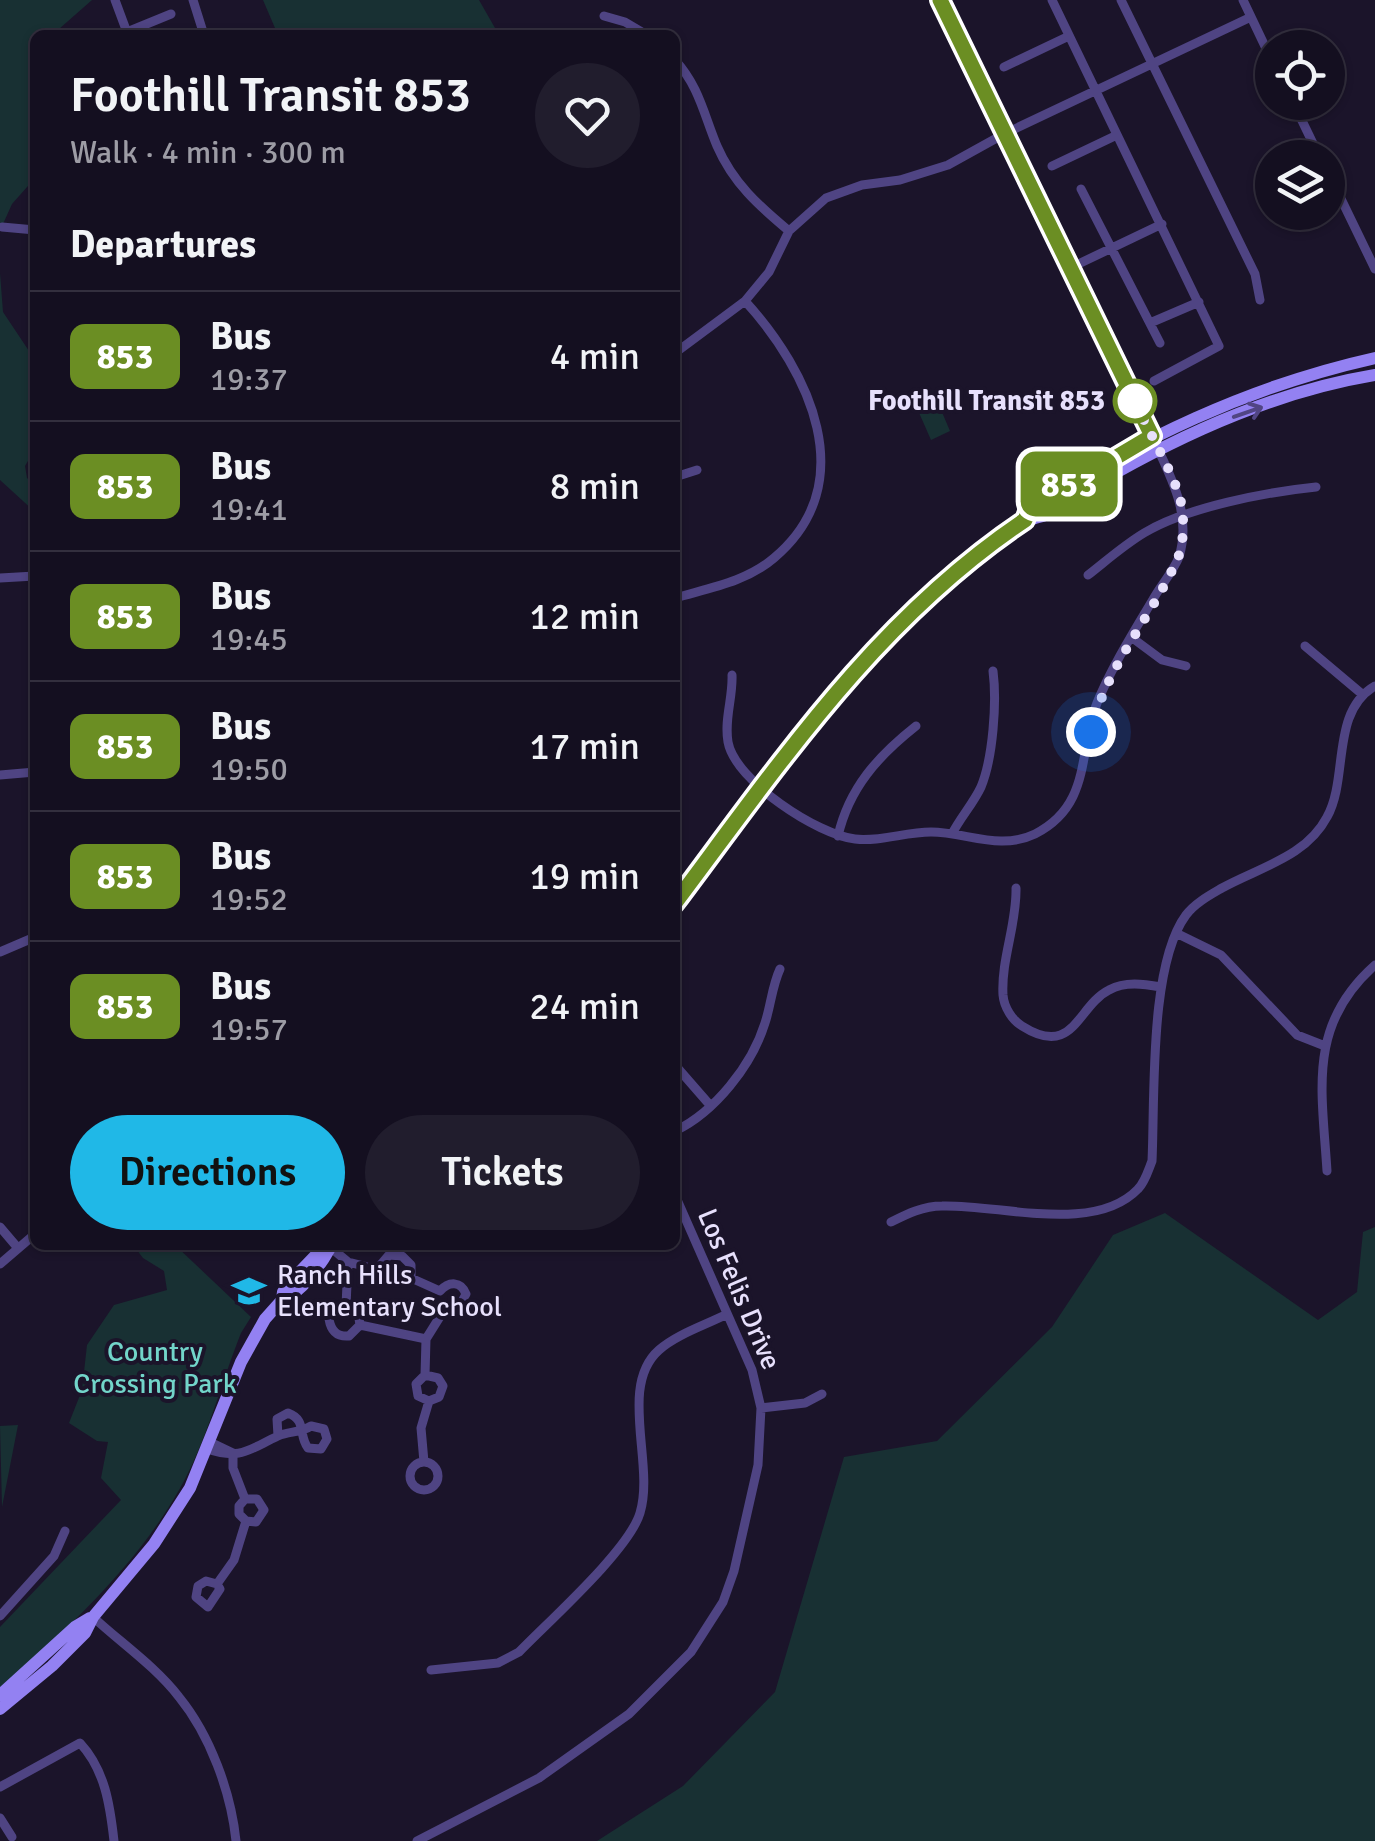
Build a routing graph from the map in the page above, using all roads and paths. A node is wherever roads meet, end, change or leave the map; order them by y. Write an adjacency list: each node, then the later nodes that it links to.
1 (115, 0): 10 (street)
2 (193, 0): 12 (street)
3 (940, 0): 20 (main road)
4 (1052, 0): 15 (street)
5 (1121, 0): 16 (street)
6 (1243, 0): 9 (street)
7 (171, 14): 11 (street)
8 (604, 16): 13 (street)
9 (1251, 16): 14 (street); 16 (street)
10 (126, 30)
11 (136, 30)
12 (202, 30)
13 (639, 30)
14 (1258, 30)
15 (1069, 36): 17 (street); 19 (street)
16 (1152, 63): 19 (street); 32 (street)
17 (1004, 67)
18 (680, 68): 28 (street)
19 (1094, 91): 20 (street); 21 (street)
20 (1004, 134): 28 (street); 30 (main road)
21 (1117, 135): 22 (street); 25 (street)
22 (1052, 166)
23 (1081, 189): 29 (street)
24 (1345, 207): 31 (street)
25 (1162, 224): 29 (street); 34 (street)
26 (2, 228): 27 (street)
27 (30, 230)
28 (789, 231): 33 (street)
29 (1112, 248): 30 (street); 35 (street)
30 (1070, 268): 41 (main road)
31 (1375, 269)
32 (1260, 300)
33 (746, 301): 37 (street); 49 (street)
34 (1199, 302): 35 (street); 40 (street)
35 (1150, 323): 36 (street)
36 (1160, 343)
37 (680, 349)
38 (1375, 358): 41 (main road)
39 (1375, 375): 41 (main road, one-way to 39)
40 (1154, 382)
41 (1155, 442): 45 (street); 60 (main road)
42 (697, 470): 43 (street)
43 (680, 475)
44 (1316, 486): 45 (street)
45 (1182, 516): 46 (street); 50 (street)
46 (1088, 575)
47 (30, 576): 48 (street)
48 (0, 578)
49 (680, 597)
50 (1131, 637): 52 (street); 61 (street)
51 (1305, 646): 56 (street)
52 (1186, 666)
53 (993, 671): 61 (street)
54 (732, 675): 60 (street)
55 (1375, 686): 56 (street)
56 (1362, 694): 65 (street)
57 (916, 726): 62 (street)
58 (30, 772): 59 (street)
59 (0, 775)
60 (762, 787): 62 (street); 64 (main road)
61 (952, 834): 62 (street)
62 (838, 836)
63 (1016, 888): 70 (street)
64 (680, 897)
65 (1178, 934): 70 (street); 71 (street)
66 (30, 938): 67 (street)
67 (0, 952)
68 (1375, 965): 71 (street)
69 (780, 968): 73 (street)
70 (1161, 986): 77 (street)
71 (1325, 1046): 75 (street)
72 (680, 1071): 73 (street)
73 (709, 1104): 74 (street)
74 (680, 1128)
75 (1327, 1171)
76 (680, 1206): 90 (street, Los Felis Drive)
77 (891, 1222)
78 (0, 1227): 80 (street)
79 (30, 1238): 80 (street)
80 (18, 1247): 84 (street)
81 (329, 1250): 98 (main road)
82 (335, 1250): 83 (street)
83 (348, 1262): 85 (street); 88 (street)
84 (0, 1264)
85 (378, 1268): 86 (street); 86 (street)
86 (411, 1278): 87 (street)
87 (440, 1291): 89 (street); 89 (street)
88 (346, 1306): 91 (street); 91 (street)
89 (446, 1307): 92 (street)
90 (727, 1314): 96 (street, Los Felis Drive); 107 (street)
91 (360, 1325): 92 (street)
92 (426, 1339): 93 (street)
93 (426, 1375): 95 (street); 95 (street)
94 (822, 1394): 96 (street)
95 (429, 1401): 100 (street)
96 (761, 1408): 115 (street, Los Felis Drive)
97 (278, 1436): 97 (street); 99 (street)
98 (208, 1446): 99 (street); 106 (main road)
99 (233, 1453): 101 (street)
100 (424, 1462)
101 (245, 1498): 102 (street); 102 (street)
102 (246, 1522): 104 (street)
103 (65, 1531): 105 (street)
104 (218, 1584)
105 (0, 1616)
106 (93, 1617): 108 (main road); 109 (main road); 114 (street)
107 (431, 1670)
108 (0, 1696)
109 (0, 1709)
110 (0, 1787): 113 (street)
111 (0, 1818): 112 (street)
112 (12, 1837)
113 (114, 1841)
114 (236, 1841)
115 (416, 1841)

